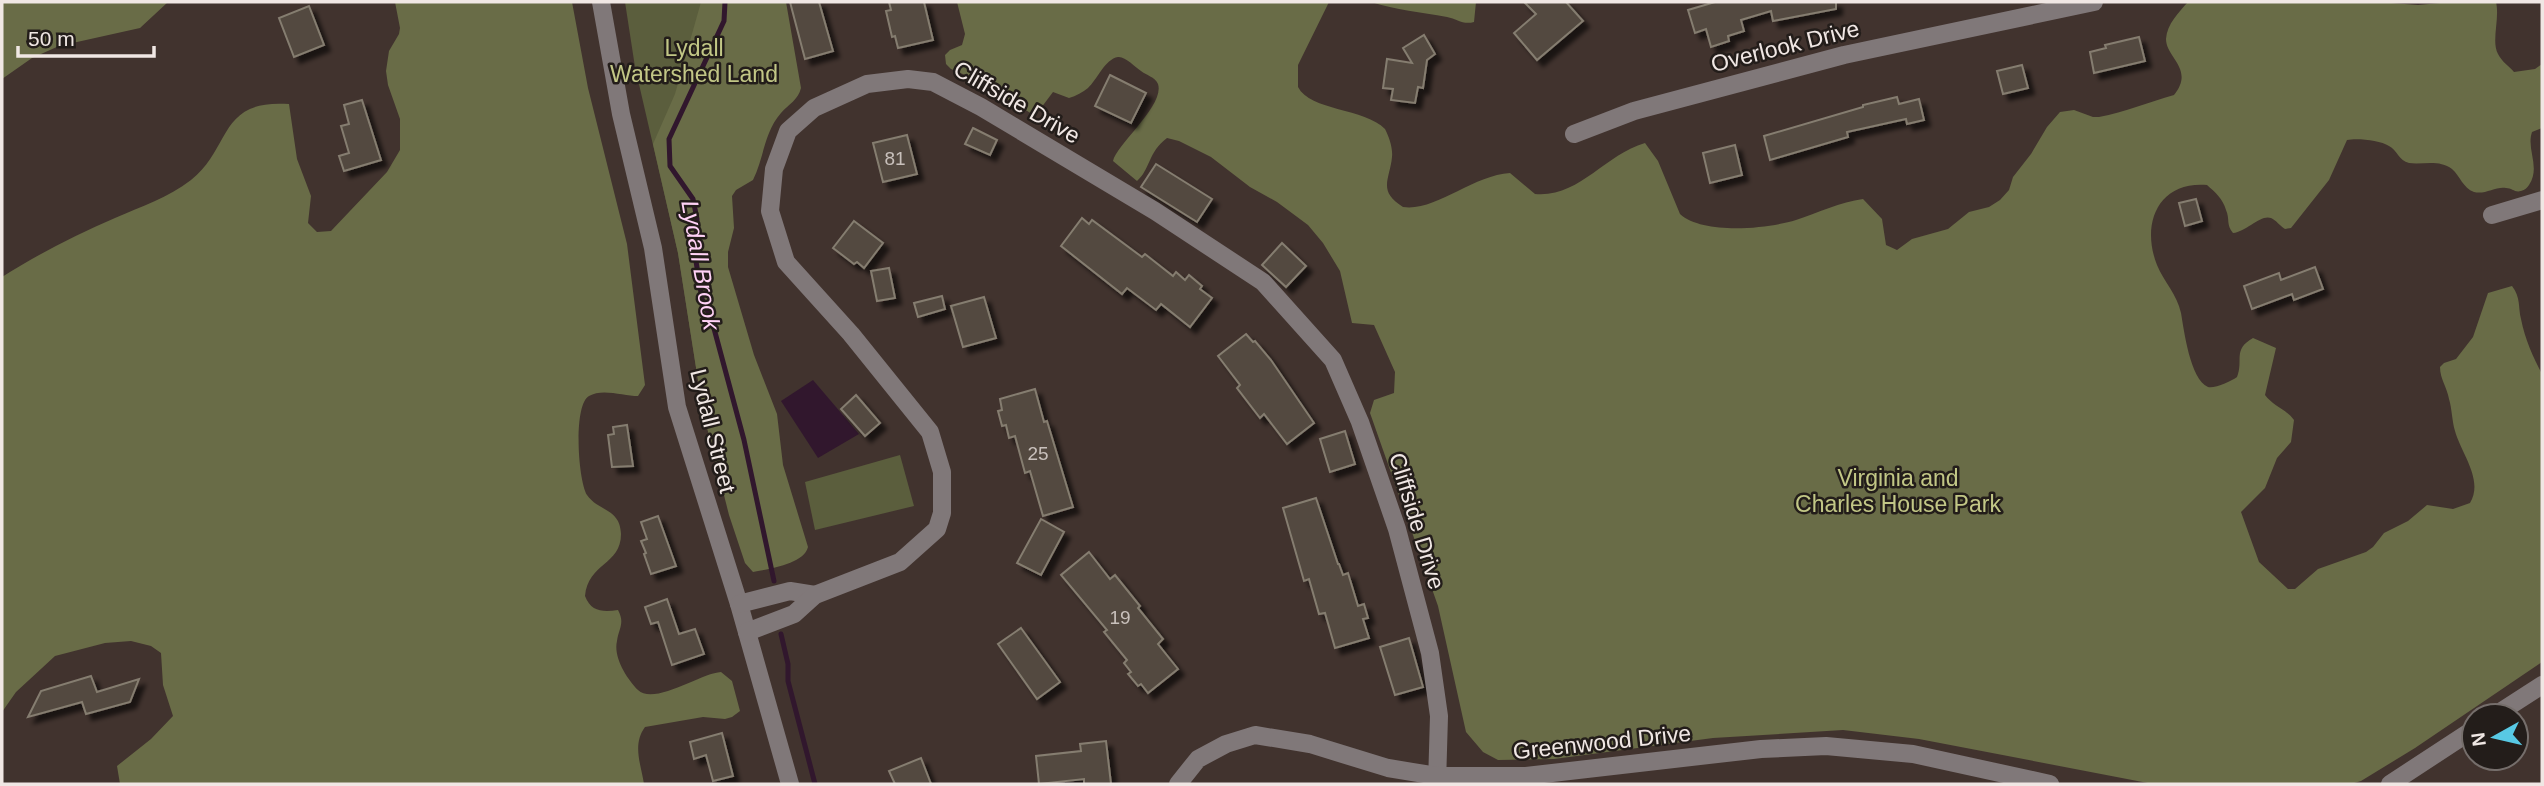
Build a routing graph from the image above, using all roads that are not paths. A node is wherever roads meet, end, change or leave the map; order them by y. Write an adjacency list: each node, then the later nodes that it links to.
1 (601, 2): 7 (street, Lydall Street)
2 (2094, 2): 3 (street, Overlook Drive)
3 (1574, 134)
4 (2542, 200): 5 (street)
5 (2492, 215)
6 (815, 595): 7 (street); 8 (street, Cliffside Drive); 12 (street, Cliffside Drive)
7 (739, 604): 8 (street, Lydall Street)
8 (747, 632): 13 (street, Lydall Street)
9 (2542, 685): 10 (street)
10 (2516, 702)
11 (2460, 738): 16 (street)
12 (1437, 780): 14 (street, Greenwood Drive); 15 (street, Greenwood Drive)
13 (790, 784)
14 (1178, 784)
15 (2050, 784)
16 (2390, 784)

